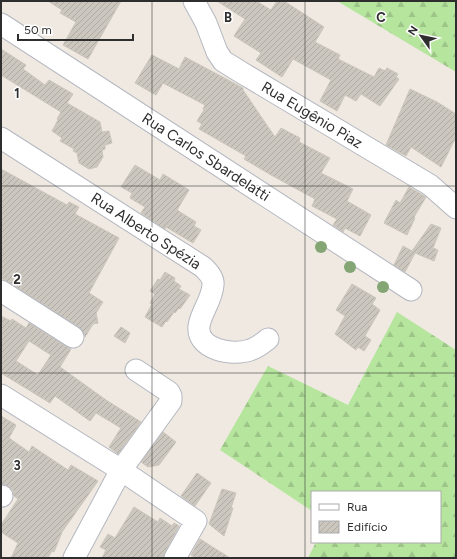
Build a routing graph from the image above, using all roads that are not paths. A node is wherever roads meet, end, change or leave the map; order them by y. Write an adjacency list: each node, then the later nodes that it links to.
1 (194, 1): 4 (street, Rua Eugênio Piaz)
2 (1, 24): 5 (street, Rua Carlos Sbardelatti)
3 (1, 138): 8 (street, Rua Alberto Spézia)
4 (456, 208)
5 (411, 290)
6 (1, 291): 7 (street)
7 (72, 337)
8 (268, 339)
9 (136, 370): 11 (street)
10 (1, 395): 11 (street)
11 (121, 470): 12 (street); 13 (street)
12 (74, 558)
13 (175, 558)

